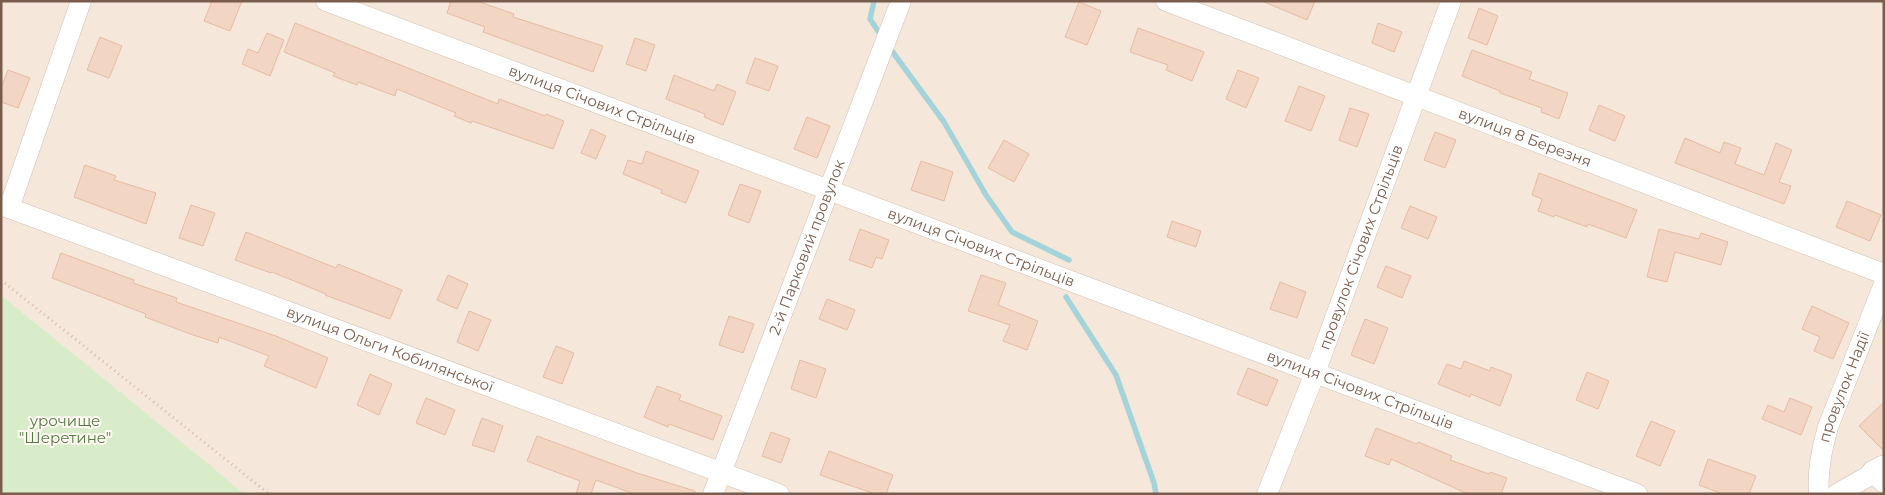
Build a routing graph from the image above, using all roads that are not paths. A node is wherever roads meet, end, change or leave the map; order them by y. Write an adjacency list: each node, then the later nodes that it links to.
1 (81, 1): 8 (street)
2 (326, 1): 7 (street, вулиця Січових Стрільців)
3 (901, 1): 7 (street, 2-й Парковий провулок)
4 (1166, 1): 6 (street, вулиця 8 Березня)
5 (1451, 1): 6 (street, провулок Січових Стрільців)
6 (1417, 97): 9 (street, вулиця 8 Березня); 11 (street, провулок Січових Стрільців)
7 (830, 190): 11 (street, вулиця Січових Стрільців); 12 (street, 2-й Парковий провулок)
8 (5, 206): 12 (street, вулиця Ольги Кобилянської)
9 (1884, 274)
10 (1884, 284): 18 (street, провулок Надії)
11 (1316, 373): 16 (street, провулок Січових Стрільців); 17 (street, вулиця Січових Стрільців)
12 (721, 473): 14 (street, 2-й Парковий провулок); 15 (street, вулиця Ольги Кобилянської)
13 (1880, 475): 19 (street)
14 (713, 494)
15 (779, 494)
16 (1268, 494)
17 (1637, 494)
18 (1819, 494)
19 (1836, 494)

